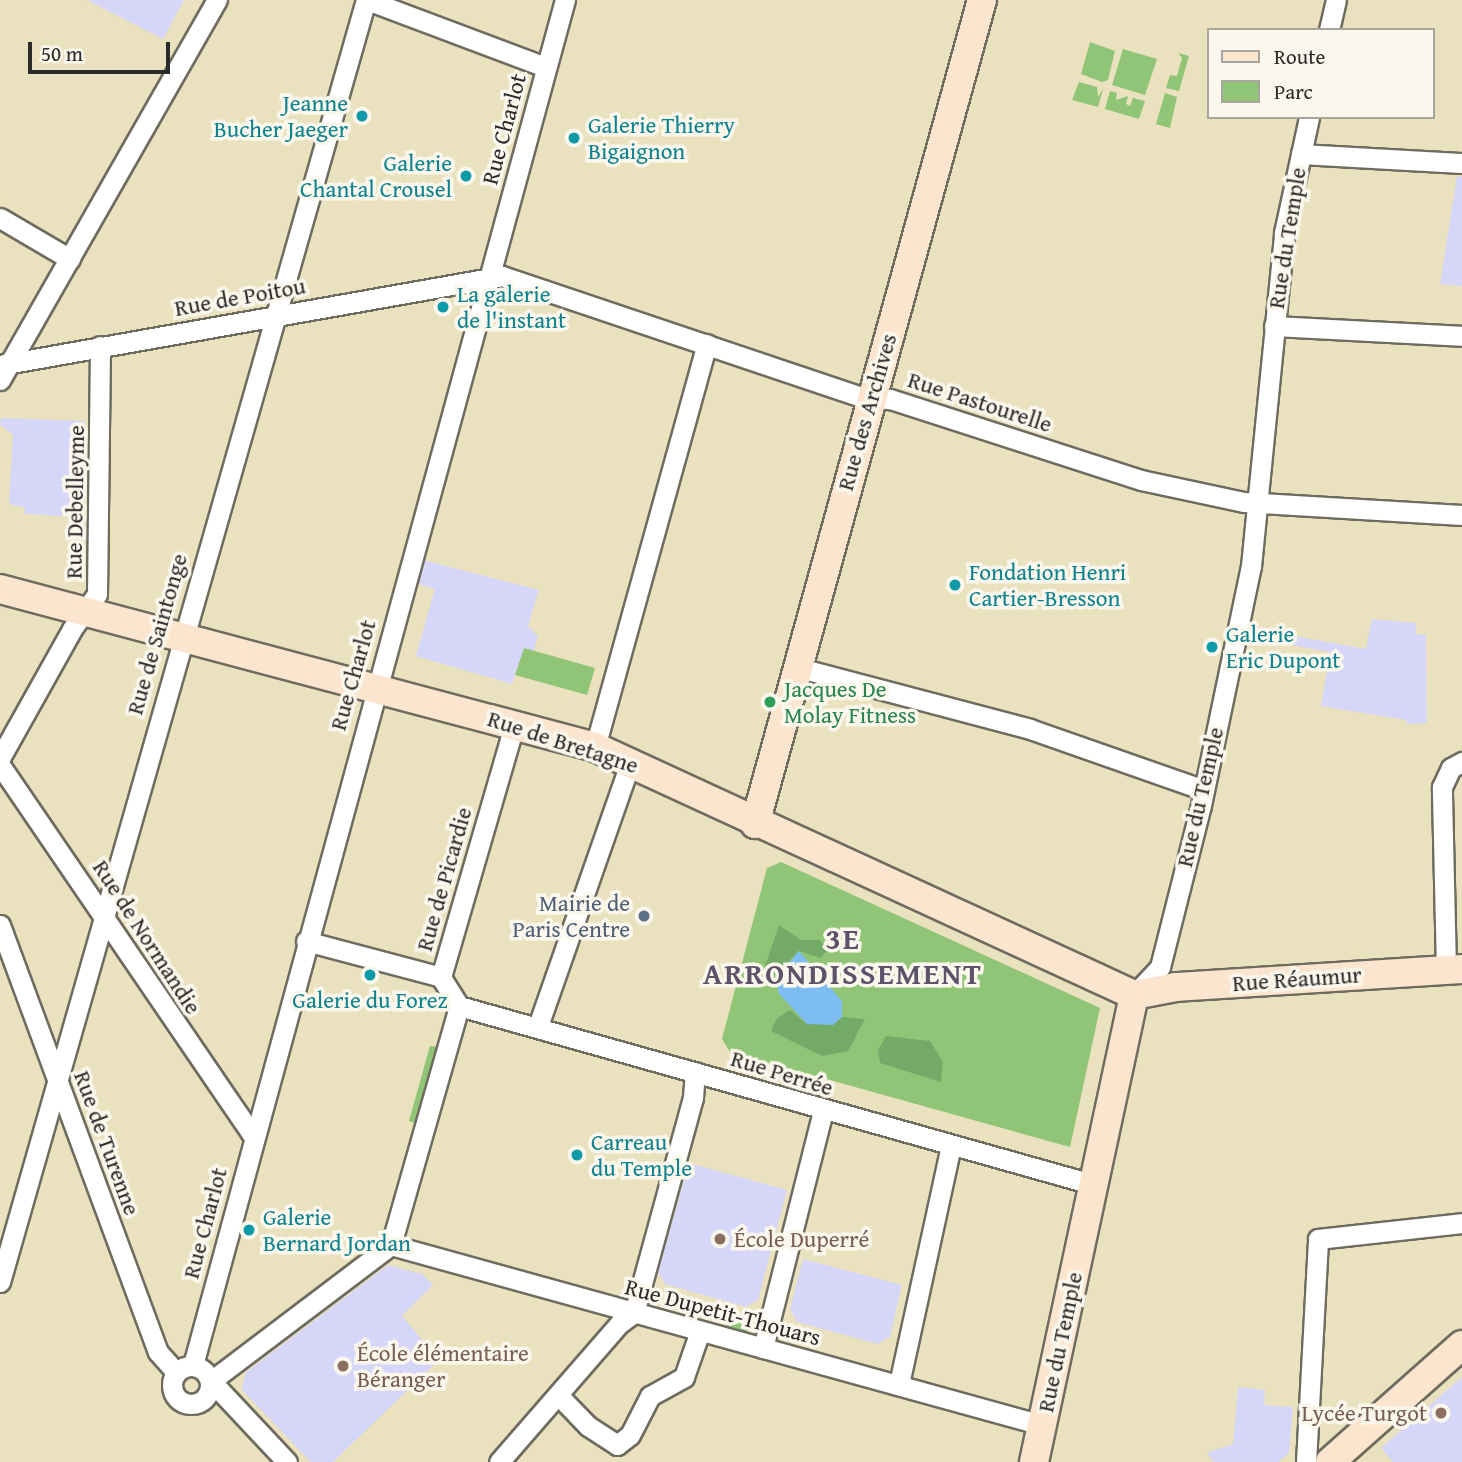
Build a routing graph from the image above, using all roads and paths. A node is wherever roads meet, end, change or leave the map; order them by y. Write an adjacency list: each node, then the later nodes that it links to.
1 (217, 0): 12 (street)
2 (367, 0): 7 (street); 14 (street, Rue de Saintonge)
3 (565, 0): 7 (street, Rue Charlot)
4 (982, 0): 21 (street, Rue des Archives)
5 (1336, 0): 6 (street)
6 (1329, 28)
7 (545, 68): 13 (street, Rue Charlot)
8 (1309, 119): 9 (street, Rue du Temple)
9 (1301, 154): 10 (street); 15 (street, Rue du Temple)
10 (1462, 163)
11 (0, 218): 12 (street)
12 (70, 259): 19 (street)
13 (489, 276): 14 (street, Rue de Poitou); 17 (street, Rue Pastourelle); 28 (street, Rue Charlot)
14 (275, 316): 18 (street, Rue de Poitou); 26 (street, Rue de Saintonge)
15 (1273, 326): 16 (street); 22 (street, Rue du Temple)
16 (1462, 336)
17 (707, 344): 21 (street, Rue Pastourelle); 30 (street)
18 (100, 346): 19 (street, Rue de Poitou); 25 (street, Rue Debelleyme)
19 (5, 363): 20 (street)
20 (0, 380)
21 (871, 398): 22 (street, Rue Pastourelle); 27 (street, Rue des Archives)
22 (1260, 503): 23 (street, Rue Pastourelle); 35 (street, Rue du Temple)
23 (1462, 514)
24 (0, 589): 25 (street, Rue de Bretagne)
25 (86, 613): 26 (street, Rue de Bretagne); 31 (street, Rue Debelleyme)
26 (181, 639): 28 (street, Rue de Bretagne); 37 (street, Rue de Saintonge)
27 (796, 667): 35 (street); 36 (street, Rue des Archives)
28 (375, 690): 29 (street, Rue de Bretagne); 39 (street, Rue Charlot)
29 (514, 725): 30 (street, Rue de Bretagne); 41 (street, Rue de Picardie)
30 (595, 747): 32 (street, Rue de Bretagne)
31 (0, 758)
32 (631, 761): 36 (street, Rue de Bretagne); 44 (street)
33 (0, 765): 37 (street, Rue de Normandie)
34 (1456, 765): 40 (street)
35 (1204, 790): 42 (street, Rue du Temple)
36 (755, 824): 42 (street, Rue de Bretagne)
37 (103, 917): 46 (street, Rue de Saintonge); 48 (street, Rue de Normandie)
38 (0, 925): 46 (street, Rue de Turenne)
39 (306, 942): 41 (street); 48 (street, Rue Charlot)
40 (1454, 970): 42 (street, Rue Réaumur)
41 (441, 977): 43 (street, Rue de Picardie)
42 (1134, 995): 50 (street, Rue du Temple)
43 (459, 1006): 44 (street, Rue Perrée); 52 (street)
44 (538, 1026): 45 (street, Rue Perrée)
45 (695, 1072): 47 (street, Rue Perrée); 54 (street)
46 (57, 1079): 53 (street, Rue de Saintonge); 58 (street, Rue de Turenne)
47 (823, 1111): 49 (street, Rue Perrée); 57 (street)
48 (253, 1136): 58 (street, Rue Charlot)
49 (951, 1146): 50 (street, Rue Perrée); 60 (street)
50 (1092, 1184): 62 (street, Rue du Temple)
51 (1462, 1223): 66 (street)
52 (391, 1245): 54 (street, Rue Dupetit-Thouars); 59 (street)
53 (0, 1282)
54 (634, 1313): 55 (street, Rue Dupetit-Thouars); 61 (street)
55 (700, 1331): 57 (street, Rue Dupetit-Thouars); 61 (street)
56 (1462, 1345): 67 (street)
57 (763, 1348): 60 (street, Rue Dupetit-Thouars)
58 (185, 1369): 59 (street); 59 (street)
59 (211, 1381): 63 (street)
60 (899, 1384): 62 (street, Rue Dupetit-Thouars)
61 (559, 1396): 64 (street)
62 (1042, 1425): 65 (street, Rue du Temple)
63 (287, 1462)
64 (499, 1462)
65 (1034, 1462)
66 (1306, 1462)
67 (1330, 1462)

